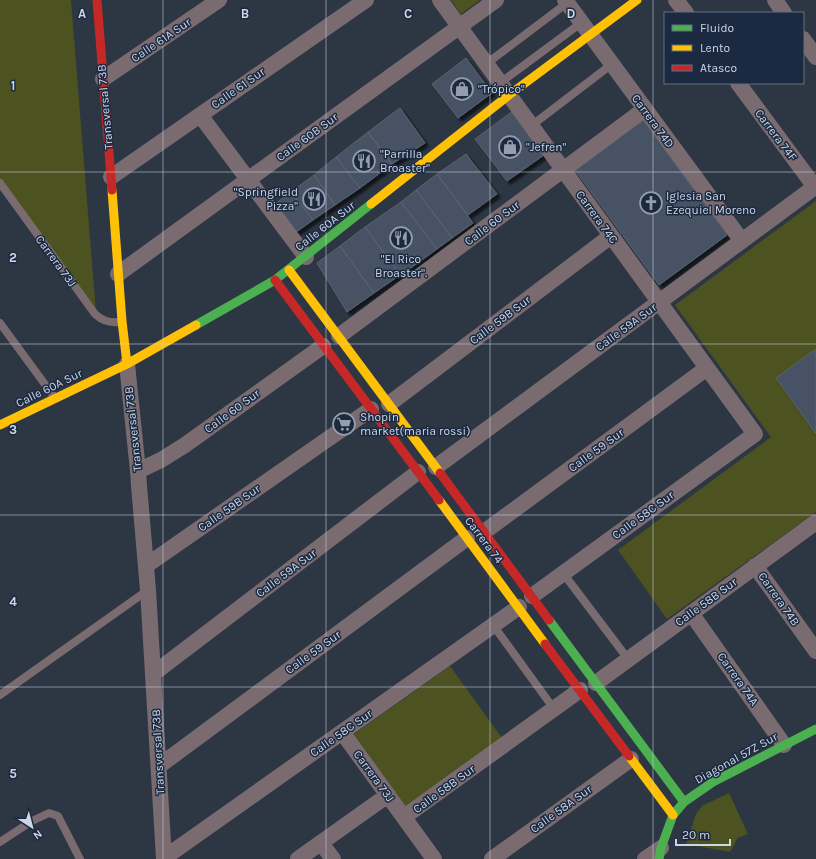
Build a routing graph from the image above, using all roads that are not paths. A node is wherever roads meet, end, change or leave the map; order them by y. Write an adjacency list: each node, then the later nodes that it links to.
1 (97, 0): 18 (street, Transversal 73B)
2 (219, 0): 18 (street, Calle 61A Sur)
3 (366, 0): 22 (street, Calle 61 Sur)
4 (440, 0): 12 (street, Carrera 74C)
5 (496, 0): 12 (street, Calle 60B Sur)
6 (637, 0): 13 (street, Calle 60A Sur)
7 (676, 0): 10 (street)
8 (775, 0): 11 (street)
9 (566, 2): 13 (street, Carrera 74D); 16 (lane)
10 (685, 12)
11 (783, 12)
12 (459, 27): 16 (street, Carrera 74C); 26 (street, Calle 60B Sur)
13 (586, 29): 17 (street, Carrera 74D); 20 (street, Calle 60A Sur); 20 (lane)
14 (804, 40): 15 (street)
15 (816, 57)
16 (486, 64): 20 (street, Carrera 74C)
17 (612, 64): 21 (street, Carrera 74D); 23 (lane)
18 (103, 79): 25 (street, Transversal 73B)
19 (739, 84): 28 (street, Carrera 74F)
20 (505, 89): 23 (street, Carrera 74C); 31 (street, Calle 60A Sur)
21 (645, 110): 24 (street, Calle 60 Sur); 30 (street, Carrera 74D)
22 (200, 115): 25 (street, Calle 61 Sur); 26 (street)
23 (531, 126): 24 (street, Carrera 74C)
24 (563, 170): 29 (street, Carrera 74C); 38 (street, Calle 60 Sur)
25 (111, 177): 33 (street, Transversal 73B)
26 (248, 179): 31 (street); 33 (street, Calle 60B Sur)
27 (0, 183): 36 (lane, Carrera 73J)
28 (816, 186): 30 (street, Calle 59A Sur)
29 (611, 236): 35 (street, Carrera 74C); 43 (street, Calle 59B Sur)
30 (742, 241): 35 (street, Calle 59A Sur)
31 (306, 257): 32 (street, Calle 60A Sur)
32 (289, 270): 34 (street, Calle 60A Sur); 38 (street, Carrera 74)
33 (118, 274): 36 (street, Transversal 73B)
34 (275, 280): 39 (street, Carrera 74); 40 (street, Calle 60A Sur)
35 (659, 302): 41 (street, Carrera 74C); 47 (street, Calle 59A Sur)
36 (122, 322): 40 (street, Transversal 73B)
37 (0, 323): 42 (lane)
38 (339, 336): 43 (street, Carrera 74)
39 (323, 346): 44 (street, Carrera 74); 48 (street, Calle 60 Sur)
40 (127, 364): 42 (street, Calle 60A Sur); 48 (street, Transversal 73B)
41 (707, 368): 46 (street, Carrera 74C); 51 (street, Calle 59 Sur)
42 (55, 399): 45 (street, Calle 60A Sur)
43 (389, 404): 47 (street, Carrera 74)
44 (371, 409): 49 (street, Carrera 74); 53 (street, Calle 59B Sur)
45 (0, 425)
46 (755, 434): 55 (street, Calle 58C Sur)
47 (436, 467): 51 (street, Carrera 74)
48 (138, 471): 53 (street, Transversal 73B)
49 (418, 472): 52 (street, Carrera 74); 63 (street, Calle 59A Sur)
50 (816, 522): 54 (street, Calle 58B Sur)
51 (484, 532): 57 (street, Carrera 74)
52 (467, 538): 58 (street, Carrera 74); 72 (street, Calle 59 Sur)
53 (147, 565): 56 (street, Transversal 73B)
54 (756, 566): 59 (street, Calle 58B Sur); 61 (street, Carrera 74B)
55 (564, 573): 57 (street, Calle 58C Sur); 62 (lane)
56 (148, 590): 63 (street, Transversal 73B); 66 (lane)
57 (532, 596): 64 (street, Carrera 74)
58 (519, 608): 60 (street, Calle 58C Sur); 65 (street, Carrera 74)
59 (691, 613): 62 (street, Calle 58B Sur); 70 (street, Carrera 74A)
60 (493, 626): 67 (lane); 69 (street, Calle 58C Sur)
61 (816, 651)
62 (628, 659): 64 (street, Calle 58B Sur)
63 (153, 674): 72 (street, Transversal 73B)
64 (596, 683): 74 (street, Carrera 74)
65 (580, 690): 67 (street, Calle 58B Sur); 71 (street, Carrera 74)
66 (0, 695)
67 (554, 709): 76 (street, Calle 58B Sur)
68 (816, 729): 70 (street, Diagonal 57Z Sur)
69 (342, 732): 73 (street, Carrera 73J); 80 (street, Calle 58C Sur)
70 (784, 745): 74 (street, Diagonal 57Z Sur)
71 (631, 759): 75 (street, Carrera 74); 85 (street, Calle 58A Sur)
72 (159, 766): 80 (street, Transversal 73B)
73 (388, 795): 76 (street, Carrera 73J); 78 (street)
74 (684, 802): 75 (street, Diagonal 57Z Sur)
75 (673, 815): 79 (street)
76 (404, 817): 84 (street, Carrera 73J)
77 (0, 842): 81 (lane)
78 (322, 843): 82 (street); 83 (street)
79 (660, 853): 86 (street)
80 (164, 858)
81 (80, 859)
82 (298, 859)
83 (333, 859)
84 (434, 859)
85 (492, 859)
86 (645, 859)

